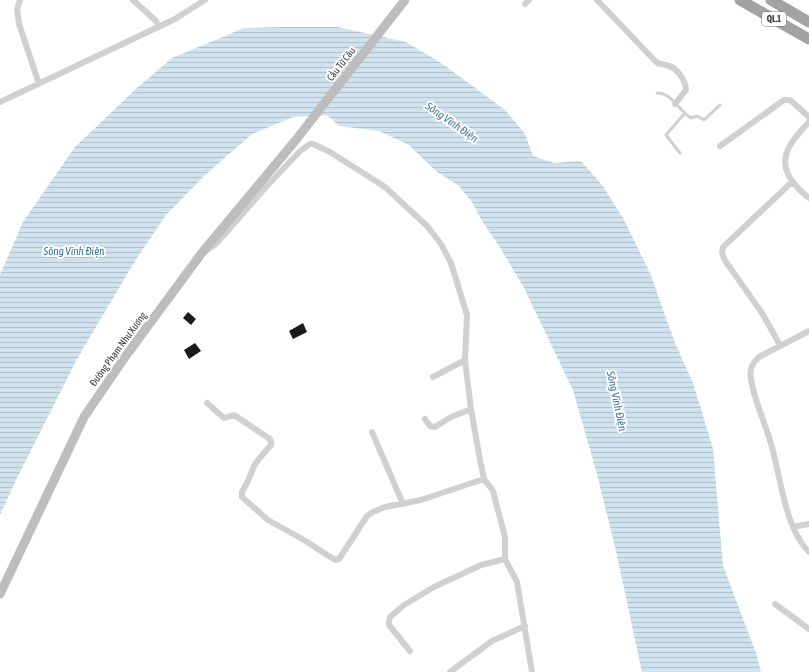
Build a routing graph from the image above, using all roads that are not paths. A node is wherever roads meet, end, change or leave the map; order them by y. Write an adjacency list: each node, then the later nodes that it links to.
1 (20, 0): 11 (street)
2 (133, 0): 9 (street)
3 (205, 0): 9 (street)
4 (405, 0): 19 (main road, Cầu Tứ Câu)
5 (597, 0): 14 (street)
6 (740, 0): 10 (highway, QL.1)
7 (771, 0): 8 (highway, QL.1)
8 (809, 22)
9 (159, 27): 11 (street)
10 (809, 39)
11 (39, 84): 13 (street)
12 (657, 93): 14 (lane)
13 (0, 102)
14 (675, 104): 16 (lane)
15 (720, 105): 16 (lane)
16 (684, 114): 21 (lane)
17 (809, 117): 20 (street)
18 (809, 122): 22 (street)
19 (295, 141): 24 (main road, Đường Phạm Như Xương)
20 (720, 146)
21 (680, 153)
22 (792, 182): 23 (street); 26 (street)
23 (809, 198)
24 (201, 254): 27 (street); 39 (main road, Đường Phạm Như Xương)
25 (809, 331): 26 (street)
26 (780, 345): 36 (street)
27 (465, 360): 28 (street); 30 (street)
28 (433, 377)
29 (207, 402): 34 (street)
30 (471, 409): 31 (street); 33 (street)
31 (424, 419)
32 (372, 432): 34 (street)
33 (484, 479): 34 (street); 38 (street)
34 (403, 504)
35 (809, 524): 36 (street)
36 (793, 527): 37 (street)
37 (809, 552)
38 (505, 559): 41 (street); 43 (street)
39 (0, 594)
40 (775, 604): 42 (street)
41 (525, 626): 44 (street); 45 (street)
42 (809, 629)
43 (410, 651)
44 (450, 672)
45 (532, 672)

